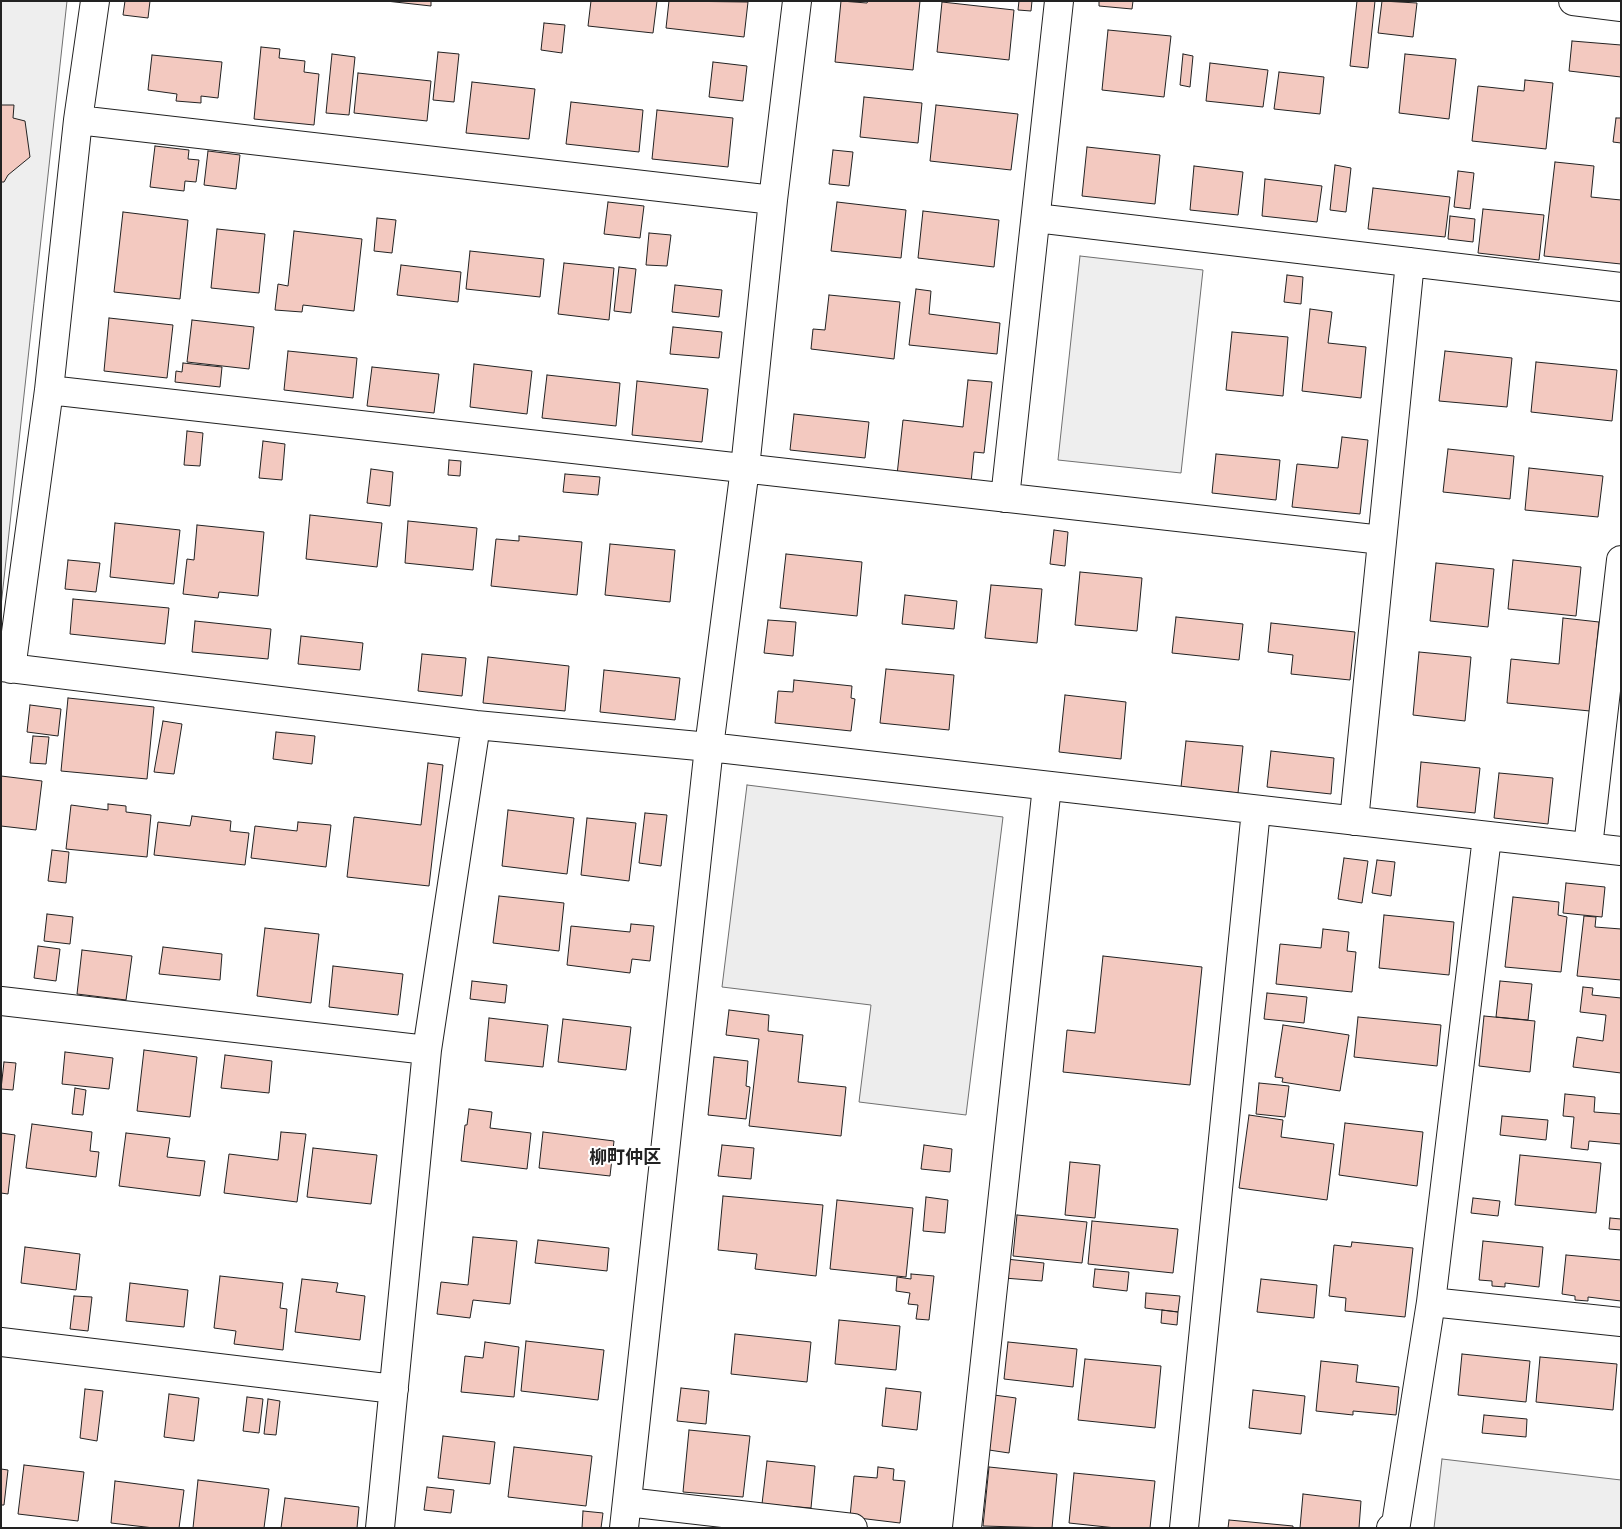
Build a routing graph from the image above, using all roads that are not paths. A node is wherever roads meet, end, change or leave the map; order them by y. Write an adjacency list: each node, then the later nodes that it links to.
1 (95, 1): 6 (street)
2 (797, 1): 7 (street)
3 (1059, 1): 8 (street)
4 (1574, 1): 5 (street)
5 (1621, 6)
6 (78, 120): 7 (street); 11 (street)
7 (773, 200): 12 (street)
8 (1036, 218): 9 (street); 13 (street)
9 (1410, 262): 10 (street); 14 (street)
10 (1621, 287)
11 (49, 390): 12 (street); 16 (street)
12 (745, 468): 13 (street); 18 (street)
13 (1005, 498): 14 (street)
14 (1382, 540): 21 (street)
15 (1621, 560): 23 (street)
16 (6, 668): 17 (street)
17 (476, 725): 18 (street); 26 (street)
18 (709, 747): 19 (street); 31 (street)
19 (1047, 786): 20 (street); 34 (street)
20 (1256, 810): 21 (street); 35 (street)
21 (1354, 821): 22 (street)
22 (1487, 837): 23 (street); 27 (street)
23 (1588, 847): 24 (street)
24 (1621, 851)
25 (1, 1001): 26 (street)
26 (427, 1050): 30 (street)
27 (1430, 1302): 28 (street); 36 (street)
28 (1621, 1322)
29 (1, 1342): 30 (street)
30 (394, 1389): 32 (street)
31 (626, 1515): 33 (street)
32 (380, 1528)
33 (853, 1528)
34 (967, 1528)
35 (1184, 1528)
36 (1391, 1528)

